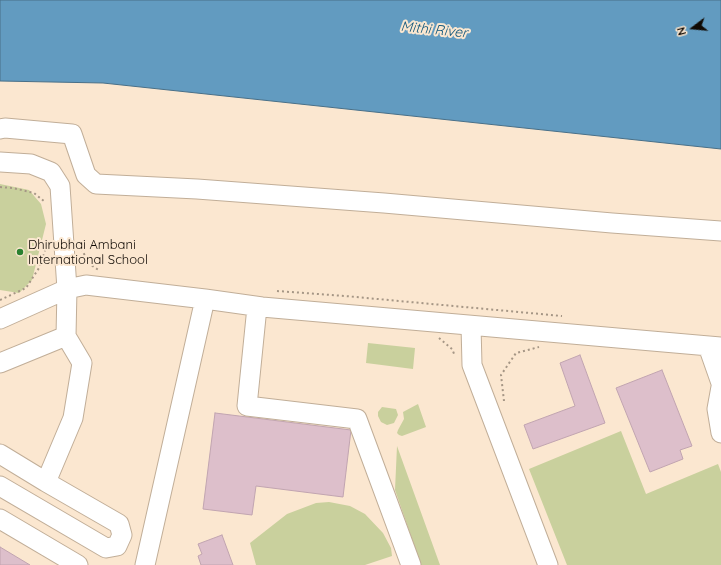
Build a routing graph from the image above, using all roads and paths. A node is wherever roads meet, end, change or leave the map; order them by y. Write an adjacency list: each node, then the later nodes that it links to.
1 (0, 129): 5 (street)
2 (0, 162): 9 (street)
3 (0, 187): 4 (path)
4 (46, 203)
5 (721, 231)
6 (49, 235): 12 (path)
7 (80, 246): 8 (path)
8 (104, 274)
9 (67, 289): 11 (street); 15 (street); 17 (street)
10 (276, 291): 14 (path)
11 (205, 299): 13 (street); 30 (street)
12 (0, 300)
13 (257, 307): 16 (street); 31 (street)
14 (569, 317)
15 (0, 318)
16 (471, 326): 19 (street); 32 (street)
17 (66, 336): 20 (street); 26 (street)
18 (542, 346): 23 (path)
19 (715, 347): 21 (street)
20 (0, 363)
21 (721, 383)
22 (721, 387): 24 (street)
23 (506, 407)
24 (721, 433)
25 (0, 454): 26 (street)
26 (46, 482): 27 (street)
27 (0, 486)
28 (0, 519): 29 (street)
29 (69, 563)
30 (145, 565)
31 (411, 565)
32 (548, 565)

